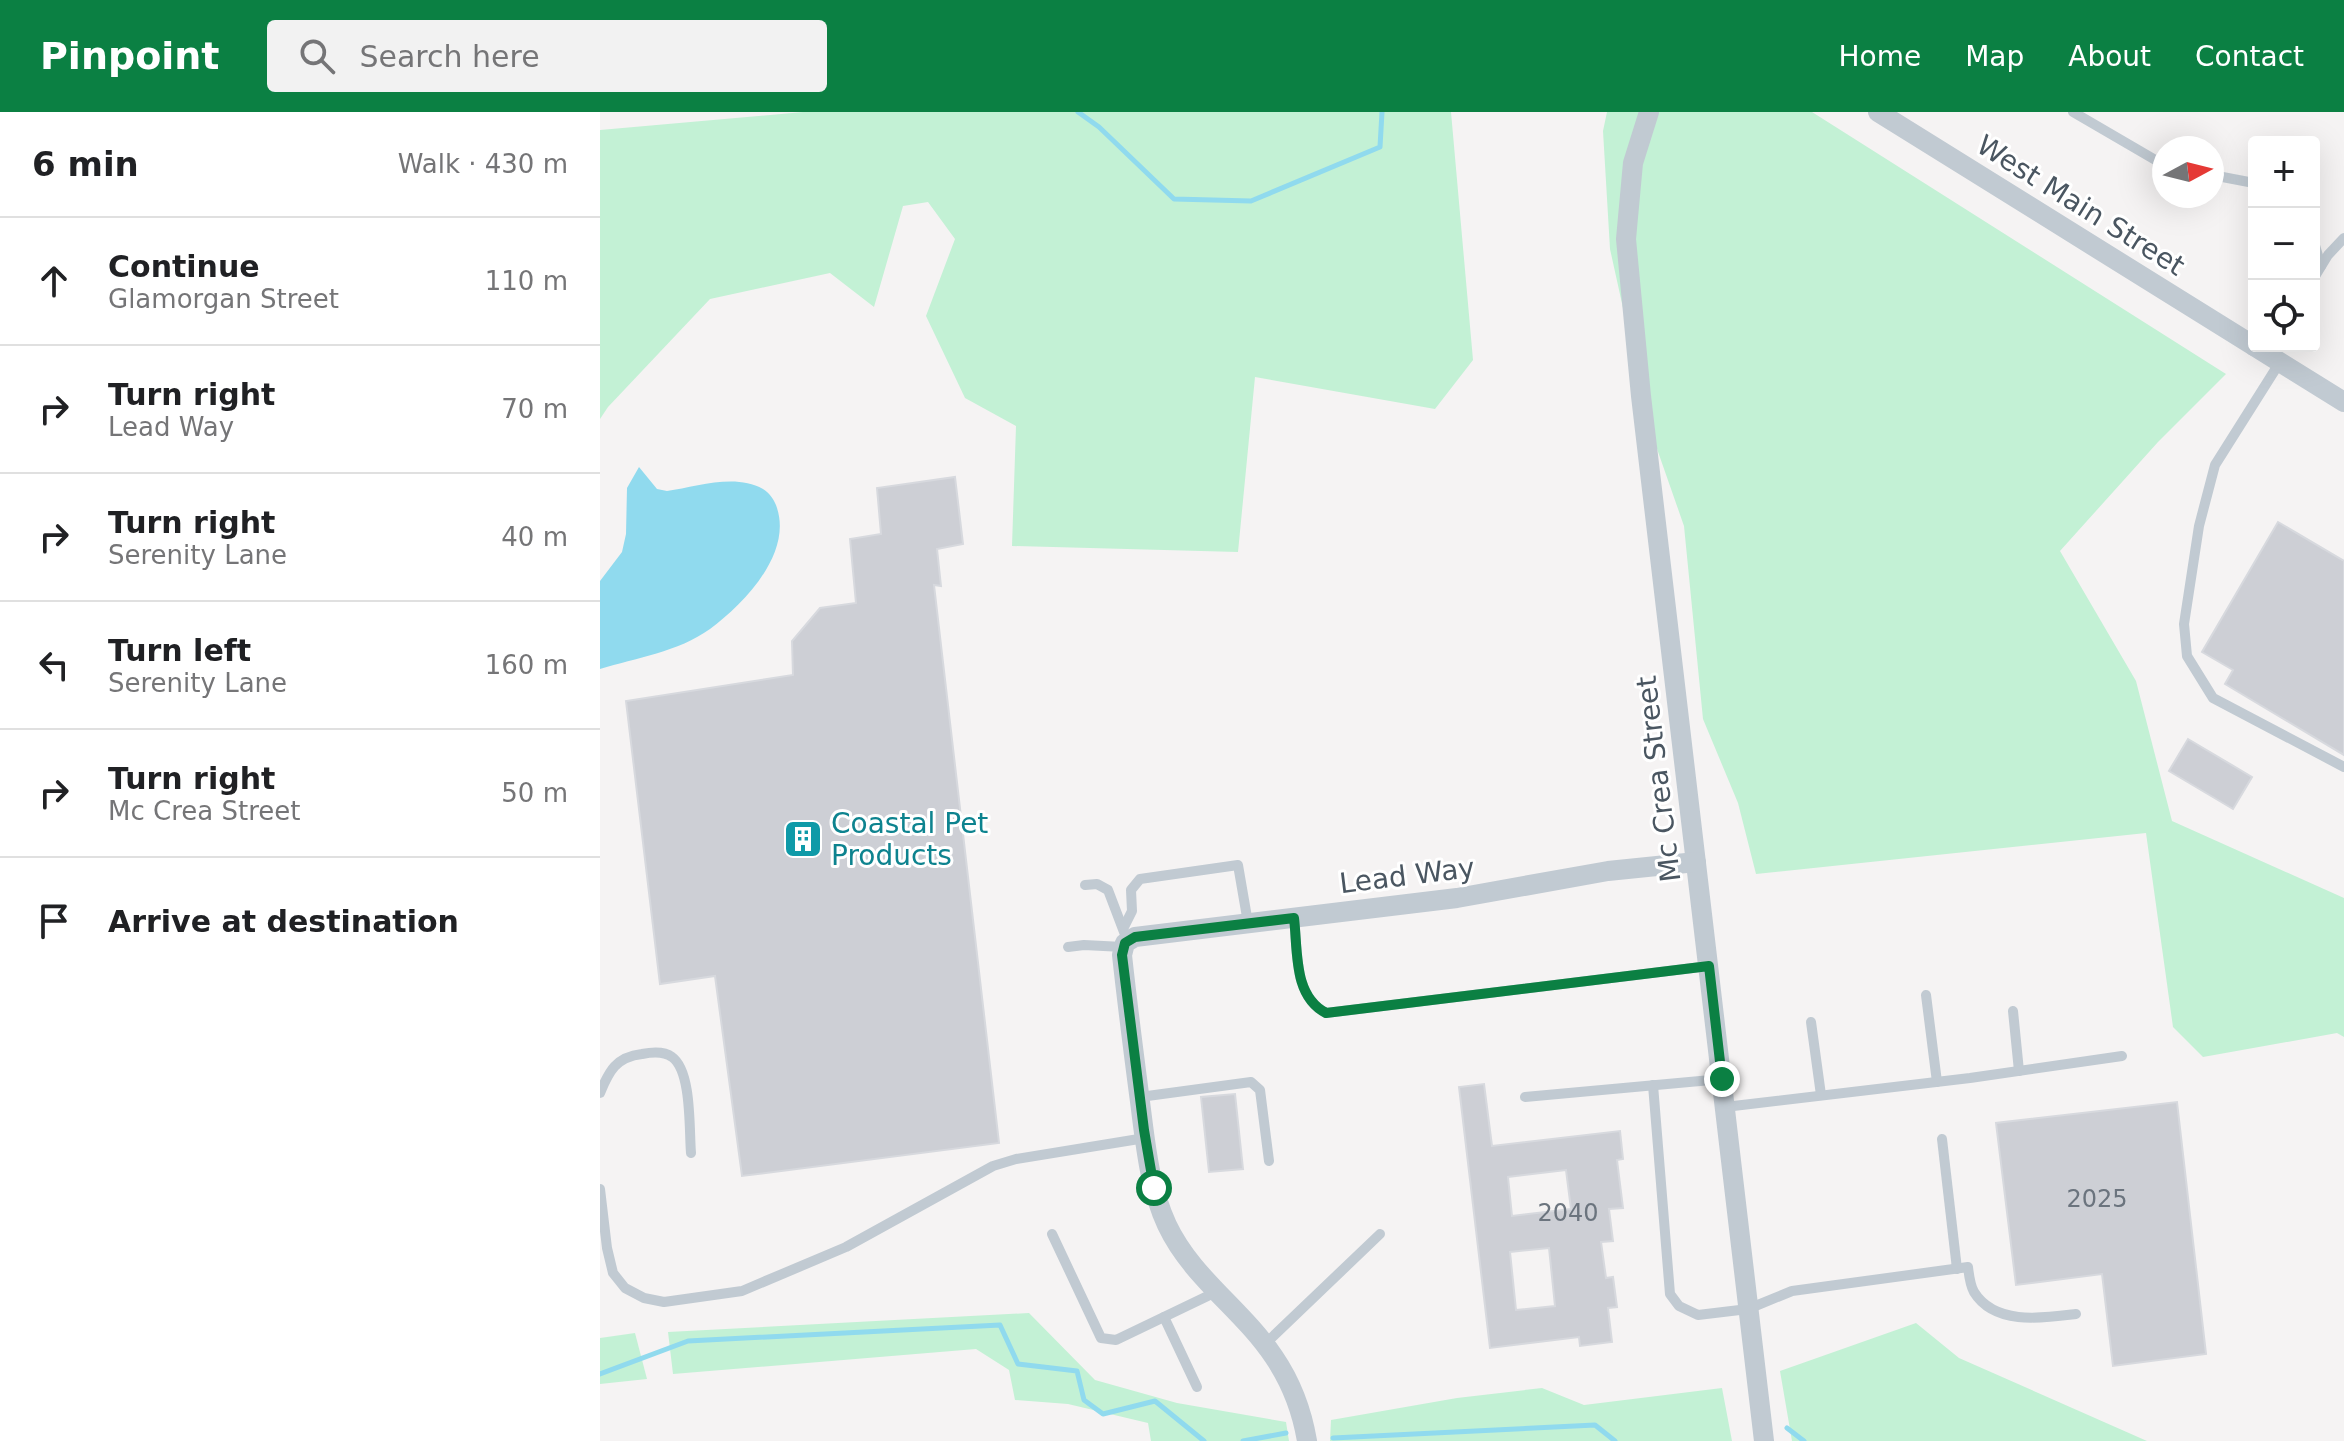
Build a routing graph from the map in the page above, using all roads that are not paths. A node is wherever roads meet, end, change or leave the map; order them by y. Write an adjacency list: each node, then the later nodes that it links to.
1 (1649, 112): 15 (street, Mc Crea Street)
2 (1878, 112): 10 (street, West Main Street)
3 (2073, 112): 4 (lane)
4 (2152, 158)
5 (2224, 177): 6 (lane)
6 (2248, 182)
7 (2344, 238): 9 (lane)
8 (2320, 263): 9 (lane)
9 (2321, 266)
10 (2248, 340)
11 (2266, 352): 14 (lane)
12 (2268, 352): 13 (street, West Main Street)
13 (2344, 402)
14 (2344, 767)
15 (1696, 862): 17 (street, Lead Way); 21 (street, Mc Crea Street)
16 (1085, 885): 19 (lane)
17 (1294, 918): 18 (street, Lead Way); 21 (lane)
18 (1248, 923): 19 (street, Lead Way); 19 (lane)
19 (1124, 939): 20 (lane); 32 (street)
20 (1068, 947)
21 (1709, 966): 27 (street, Mc Crea Street)
22 (1926, 995): 28 (lane)
23 (2013, 1011): 26 (lane)
24 (1811, 1022): 31 (lane)
25 (2122, 1056): 26 (lane)
26 (2019, 1071): 28 (lane)
27 (1722, 1079): 29 (lane); 34 (street, Mc Crea Street)
28 (1937, 1082): 31 (lane)
29 (1653, 1085): 33 (lane); 44 (lane)
30 (600, 1093): 37 (lane)
31 (1821, 1095): 34 (lane)
32 (1140, 1097): 35 (street); 38 (lane)
33 (1525, 1097)
34 (1725, 1107): 44 (street, Mc Crea Street)
35 (1145, 1138): 39 (lane); 43 (street)
36 (1942, 1139): 42 (lane)
37 (691, 1153)
38 (1269, 1161)
39 (600, 1189)
40 (1052, 1234): 46 (lane)
41 (1380, 1234): 47 (lane)
42 (1957, 1269): 44 (lane); 45 (lane)
43 (1216, 1292): 46 (lane); 47 (street)
44 (1748, 1309): 50 (street, Mc Crea Street)
45 (2076, 1314)
46 (1164, 1317): 48 (lane)
47 (1264, 1345): 49 (street)
48 (1197, 1387)
49 (1307, 1441)
50 (1764, 1441)

